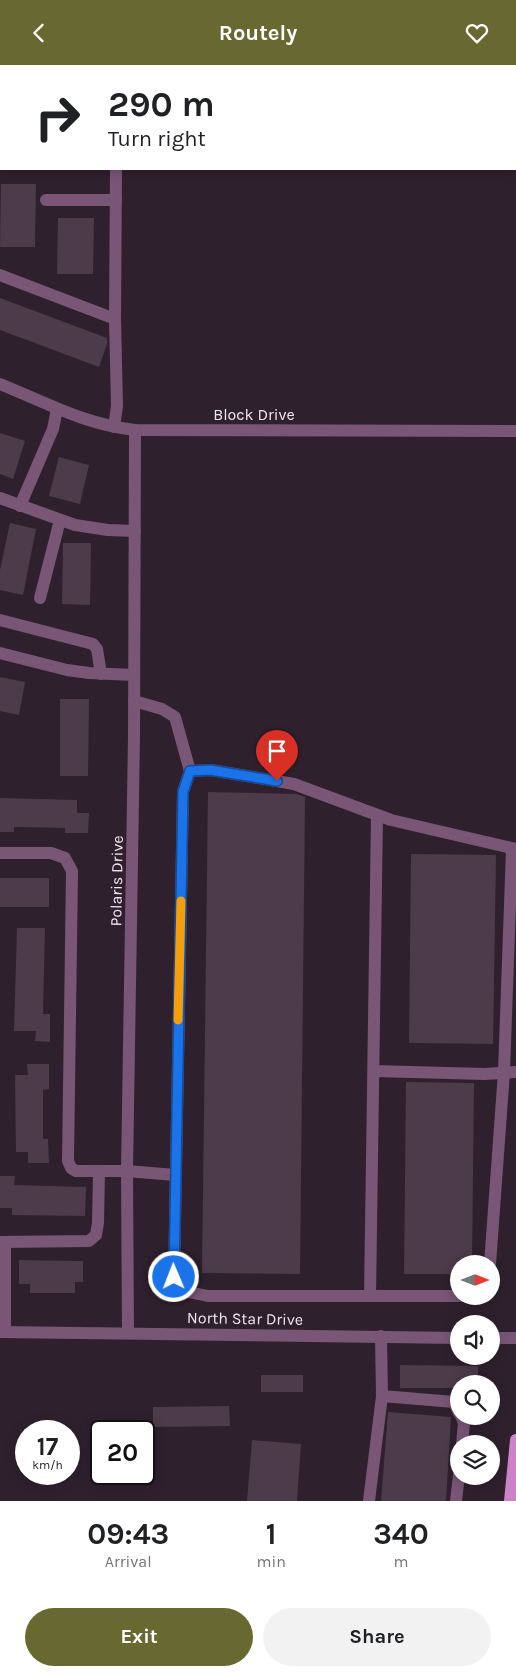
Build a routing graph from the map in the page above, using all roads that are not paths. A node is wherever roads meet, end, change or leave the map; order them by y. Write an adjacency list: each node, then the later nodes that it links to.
1 (116, 170): 3 (street)
2 (46, 200): 3 (street)
3 (116, 200): 5 (street)
4 (0, 275): 5 (street)
5 (115, 319): 8 (street)
6 (0, 384): 7 (street, Block Drive)
7 (57, 409): 8 (street, Block Drive); 12 (street)
8 (114, 427): 9 (street, Block Drive)
9 (135, 429): 10 (street, Block Drive); 14 (street, Polaris Drive)
10 (516, 431)
11 (0, 498): 12 (street)
12 (20, 506): 13 (street)
13 (60, 520): 14 (street); 15 (street)
14 (135, 531): 19 (street, Polaris Drive)
15 (40, 598)
16 (0, 621): 18 (street)
17 (0, 653): 18 (street)
18 (101, 674): 19 (street)
19 (134, 675): 20 (street, Polaris Drive)
20 (134, 701): 21 (street); 28 (street, Polaris Drive)
21 (190, 771): 22 (street); 29 (street)
22 (378, 815): 23 (street); 25 (street)
23 (514, 849): 26 (street)
24 (0, 853): 27 (street)
25 (374, 1071): 26 (street); 32 (street)
26 (510, 1072): 31 (street)
27 (99, 1171): 28 (street); 30 (street)
28 (127, 1171): 29 (street); 35 (street, Polaris Drive)
29 (175, 1175): 32 (street)
30 (2, 1242): 34 (street)
31 (491, 1255)
32 (370, 1296): 33 (street)
33 (450, 1296)
34 (3, 1332): 35 (street, North Star Drive)
35 (128, 1333): 36 (street, North Star Drive)
36 (381, 1337): 37 (street, North Star Drive); 40 (street)
37 (450, 1338)
38 (500, 1338): 39 (street)
39 (516, 1339)
40 (382, 1396): 41 (street); 44 (street)
41 (450, 1403)
42 (516, 1440): 46 (main road)
43 (458, 1485): 45 (street)
44 (369, 1501)
45 (456, 1501)
46 (510, 1501)

